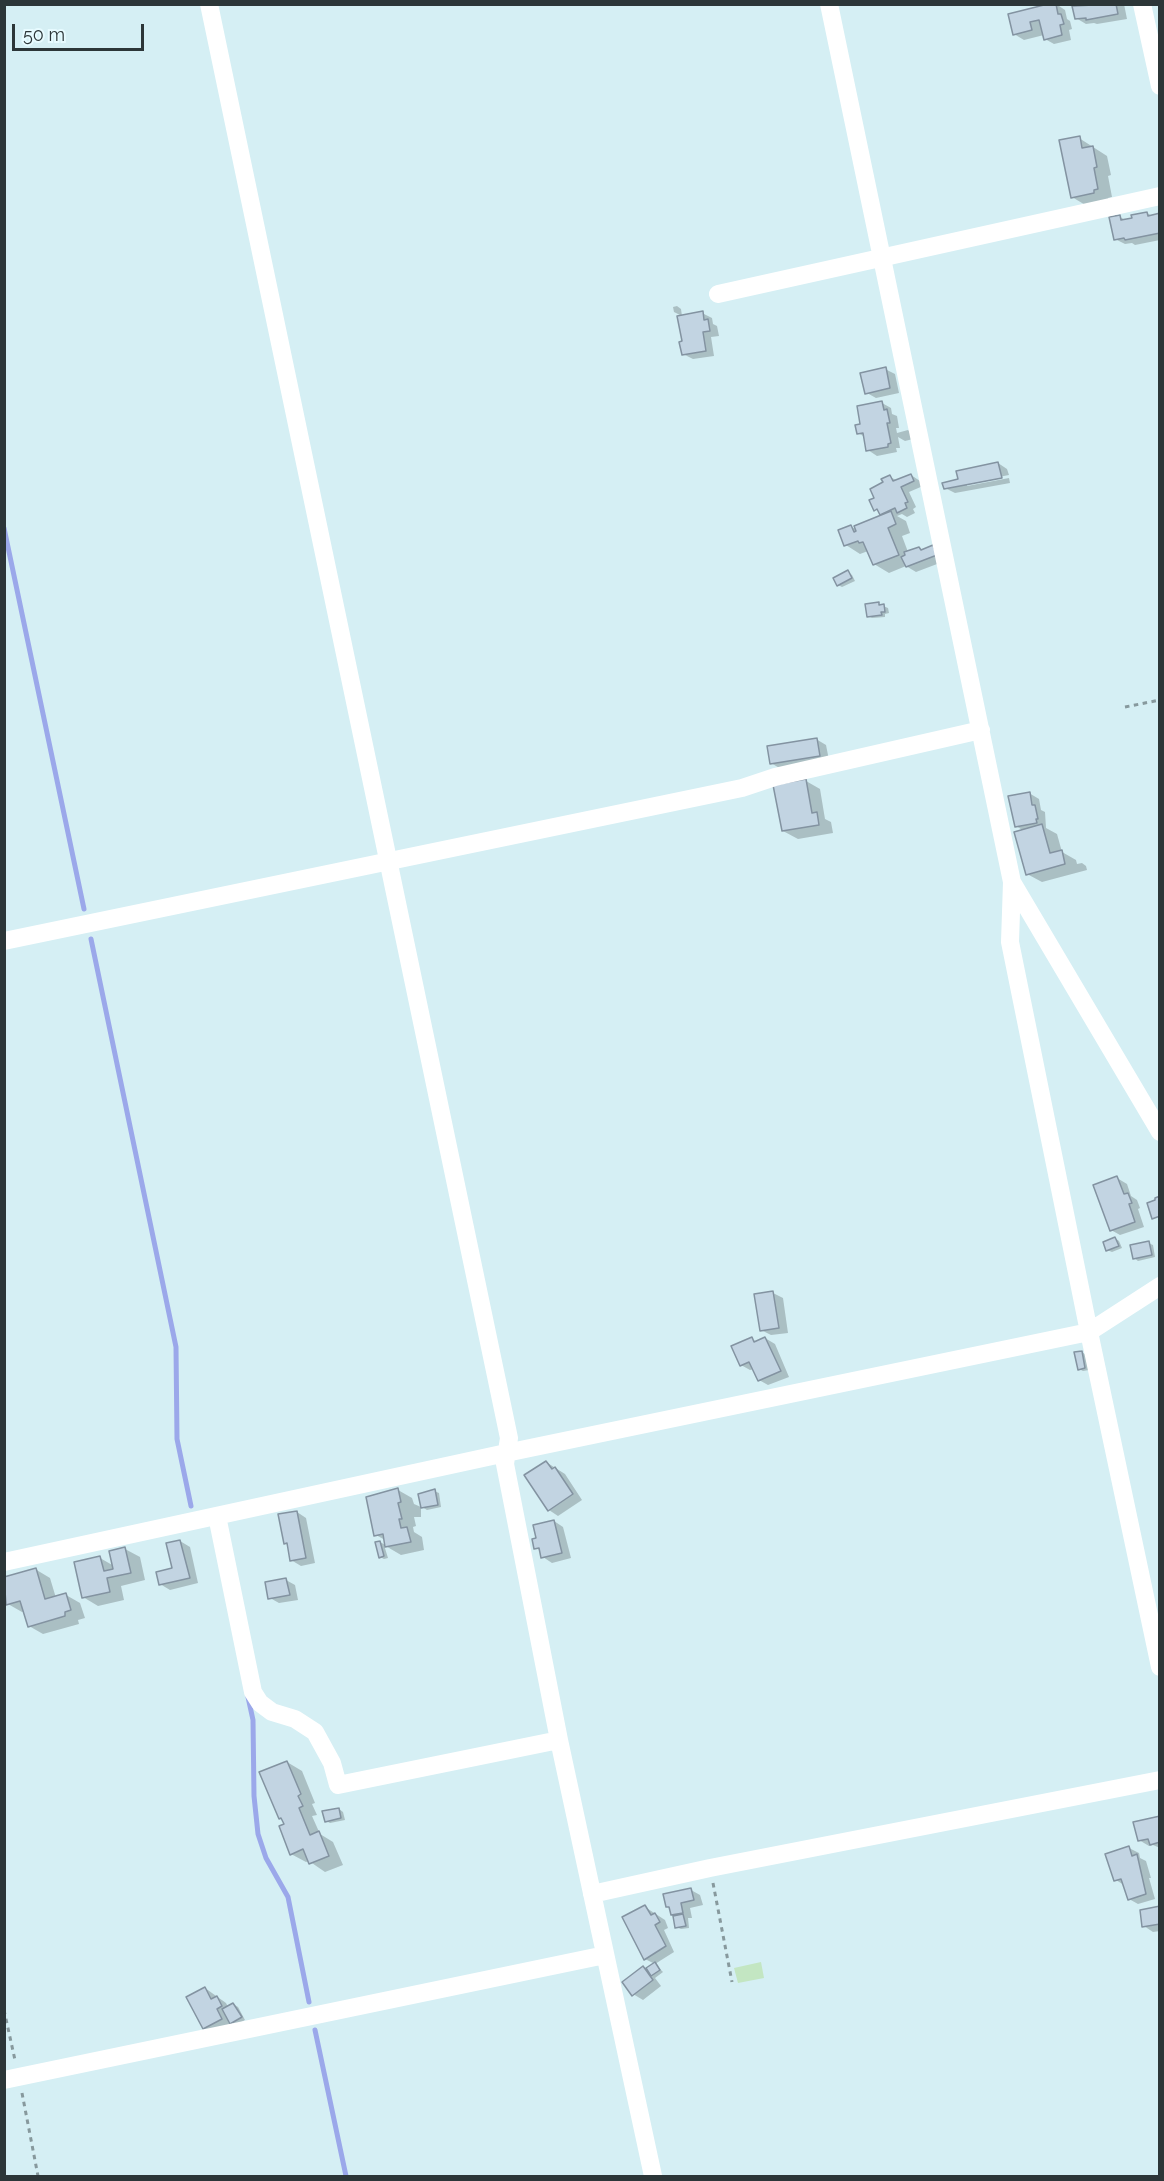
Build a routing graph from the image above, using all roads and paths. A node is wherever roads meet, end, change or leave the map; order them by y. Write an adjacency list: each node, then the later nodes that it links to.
1 (208, 4): 11 (street)
2 (830, 4): 6 (street)
3 (1142, 4): 4 (street)
4 (1160, 86)
5 (1160, 196): 6 (street)
6 (882, 256): 7 (street); 10 (street)
7 (718, 294)
8 (1160, 700): 9 (path)
9 (1125, 707)
10 (981, 730): 11 (street); 12 (street)
11 (387, 862): 13 (street); 17 (street)
12 (1012, 882): 14 (street); 16 (street)
13 (4, 941)
14 (1160, 1132)
15 (1160, 1286): 16 (street)
16 (1089, 1332): 17 (street); 20 (street)
17 (506, 1453): 18 (street); 21 (street)
18 (217, 1516): 19 (street); 21 (street)
19 (4, 1562)
20 (1160, 1667)
21 (560, 1740): 24 (street)
22 (1160, 1780): 23 (street)
23 (710, 1868): 24 (street); 26 (path)
24 (592, 1894): 25 (street)
25 (605, 1955): 28 (street); 30 (street)
26 (732, 1982)
27 (4, 2010): 28 (path)
28 (11, 2079): 29 (path)
29 (38, 2176)
30 (653, 2176)

